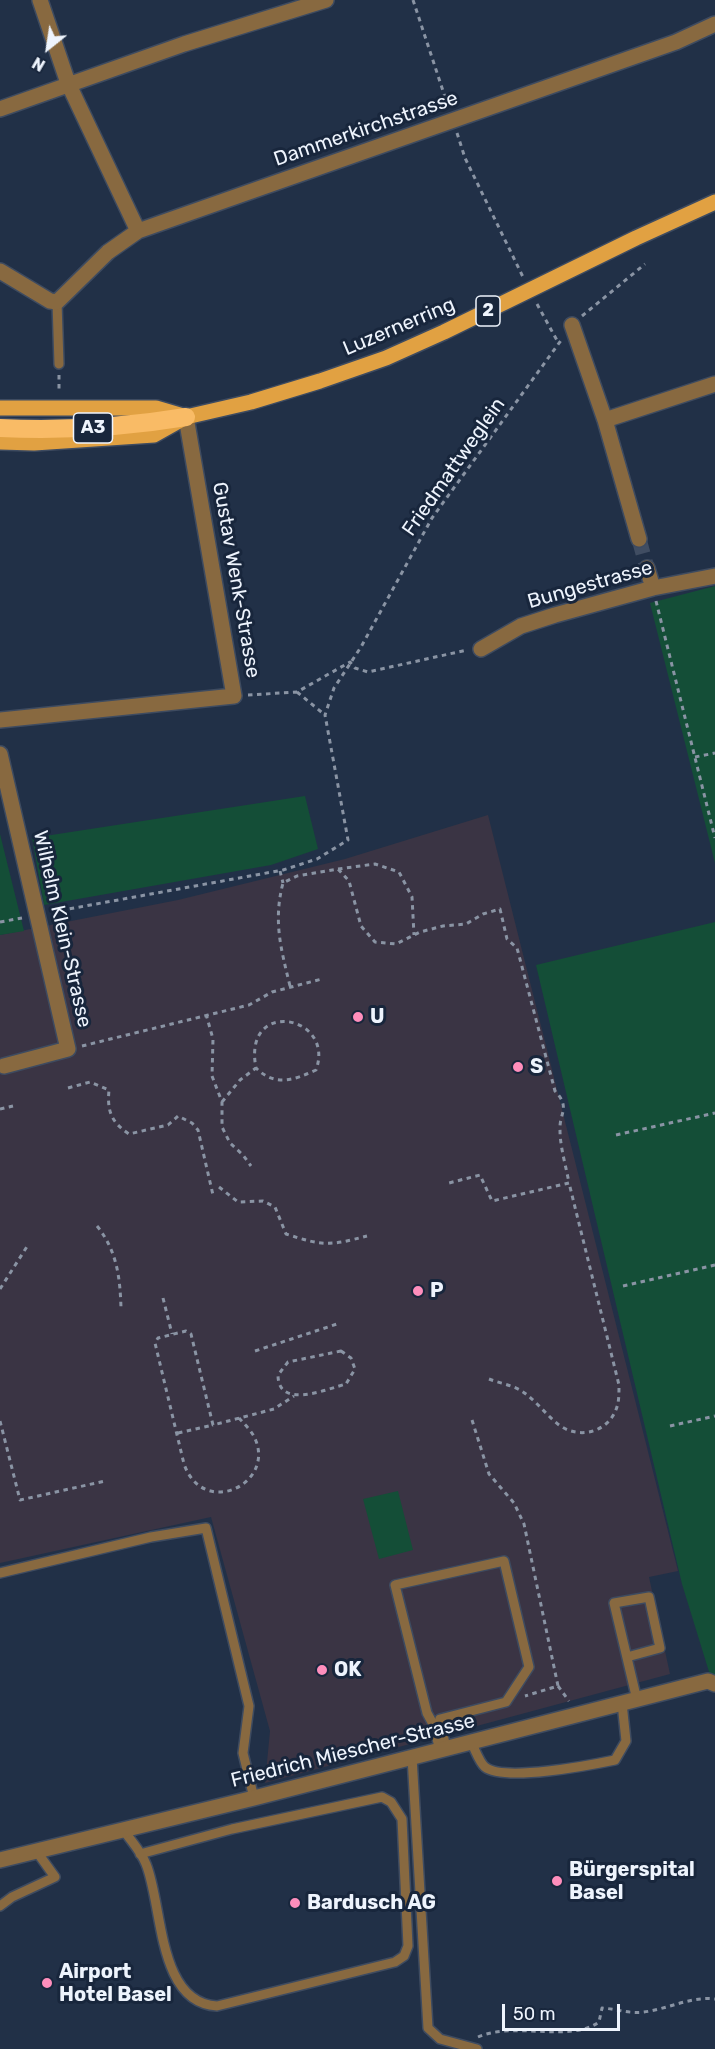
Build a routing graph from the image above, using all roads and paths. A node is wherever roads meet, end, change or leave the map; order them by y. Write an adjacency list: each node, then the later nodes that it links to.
1 (39, 0): 5 (street)
2 (326, 0): 5 (street)
3 (413, 0): 7 (path)
4 (715, 24): 7 (street, Dammerkirchstrasse)
5 (68, 83): 6 (street); 9 (street)
6 (0, 109)
7 (453, 121): 9 (street, Dammerkirchstrasse); 12 (path)
8 (715, 202): 12 (main road, Luzernerring / 2)
9 (138, 231): 13 (street, Dammerkirchstrasse)
10 (645, 264): 14 (path, Friedmattweglein)
11 (0, 271): 13 (street)
12 (529, 291): 15 (path); 20 (main road, Luzernerring / 2)
13 (54, 302): 16 (lane)
14 (572, 325): 15 (path, Friedmattweglein); 22 (street)
15 (559, 344): 30 (path, Friedmattweglein)
16 (59, 364): 19 (path)
17 (715, 384): 22 (street)
18 (0, 408): 19 (main road, Luzernerring / 2)
19 (60, 409): 20 (main road, Luzernerring / 2)
20 (186, 417): 21 (highway, A3); 23 (highway, A3); 24 (main road, Luzernerring / 2); 32 (street, Gustav Wenk-Strasse)
21 (0, 420)
22 (605, 420): 25 (street)
23 (0, 428)
24 (0, 442)
25 (639, 539)
26 (647, 568): 28 (street)
27 (715, 576): 28 (street, Bungestrasse)
28 (653, 588): 29 (street, Bungestrasse); 37 (path)
29 (481, 649): 30 (path)
30 (350, 662): 31 (path, Friedmattweglein); 33 (path, Friedmattweglein)
31 (297, 692): 32 (path, Friedmattweglein); 33 (path)
32 (234, 696): 34 (street, Gustav Wenk-Strasse)
33 (325, 715): 40 (path, Friedmattweglein)
34 (0, 720)
35 (715, 753): 37 (path)
36 (0, 754): 42 (street, Wilhelm Klein-Strasse)
37 (695, 757): 38 (path)
38 (715, 838)
39 (338, 869): 41 (path); 44 (path); 44 (path)
40 (280, 871): 41 (path); 42 (path)
41 (283, 883): 46 (path)
42 (37, 914): 43 (path); 48 (street, Wilhelm Klein-Strasse)
43 (0, 922)
44 (414, 935): 59 (path)
45 (322, 979): 46 (path)
46 (290, 986): 47 (path)
47 (206, 1014): 48 (path); 52 (path)
48 (68, 1049): 49 (street, Wilhelm Klein-Strasse)
49 (4, 1066)
50 (256, 1068): 50 (path); 52 (path)
51 (68, 1088): 61 (path)
52 (222, 1102): 57 (path)
53 (13, 1106): 54 (path)
54 (0, 1109)
55 (715, 1113): 56 (path)
56 (616, 1135)
57 (251, 1166)
58 (449, 1183): 59 (path)
59 (569, 1183): 73 (path)
60 (219, 1187): 63 (path)
61 (213, 1195)
62 (97, 1226): 69 (path)
63 (367, 1236)
64 (28, 1245): 67 (path)
65 (715, 1264): 66 (path)
66 (624, 1286)
67 (0, 1288)
68 (163, 1298): 71 (path)
69 (121, 1308)
70 (338, 1324): 72 (path)
71 (172, 1334): 79 (path); 81 (path)
72 (255, 1351)
73 (489, 1379)
74 (294, 1396): 74 (path); 76 (path)
75 (715, 1416): 80 (path)
76 (239, 1418): 79 (path); 81 (path)
77 (472, 1420): 87 (path)
78 (0, 1421): 82 (path)
79 (213, 1425): 81 (path)
80 (670, 1426)
81 (178, 1433)
82 (105, 1481)
83 (0, 1573): 91 (lane)
84 (627, 1657): 84 (lane); 86 (lane)
85 (715, 1684): 86 (street, Friedrich Miescher-Strasse)
86 (630, 1701): 88 (street, Friedrich Miescher-Strasse); 88 (lane)
87 (506, 1702): 89 (lane); 89 (lane)
88 (471, 1742): 89 (street, Friedrich Miescher-Strasse)
89 (443, 1749): 90 (street, Friedrich Miescher-Strasse)
90 (412, 1757): 91 (street, Friedrich Miescher-Strasse); 98 (lane)
91 (254, 1798): 92 (street, Friedrich Miescher-Strasse)
92 (123, 1829): 93 (street, Friedrich Miescher-Strasse); 94 (lane)
93 (37, 1852): 95 (street, Friedrich Miescher-Strasse); 96 (lane)
94 (140, 1854): 94 (lane)
95 (0, 1860)
96 (0, 1906)
97 (715, 2000): 98 (path)
98 (462, 2044): 99 (lane)
99 (477, 2049)

